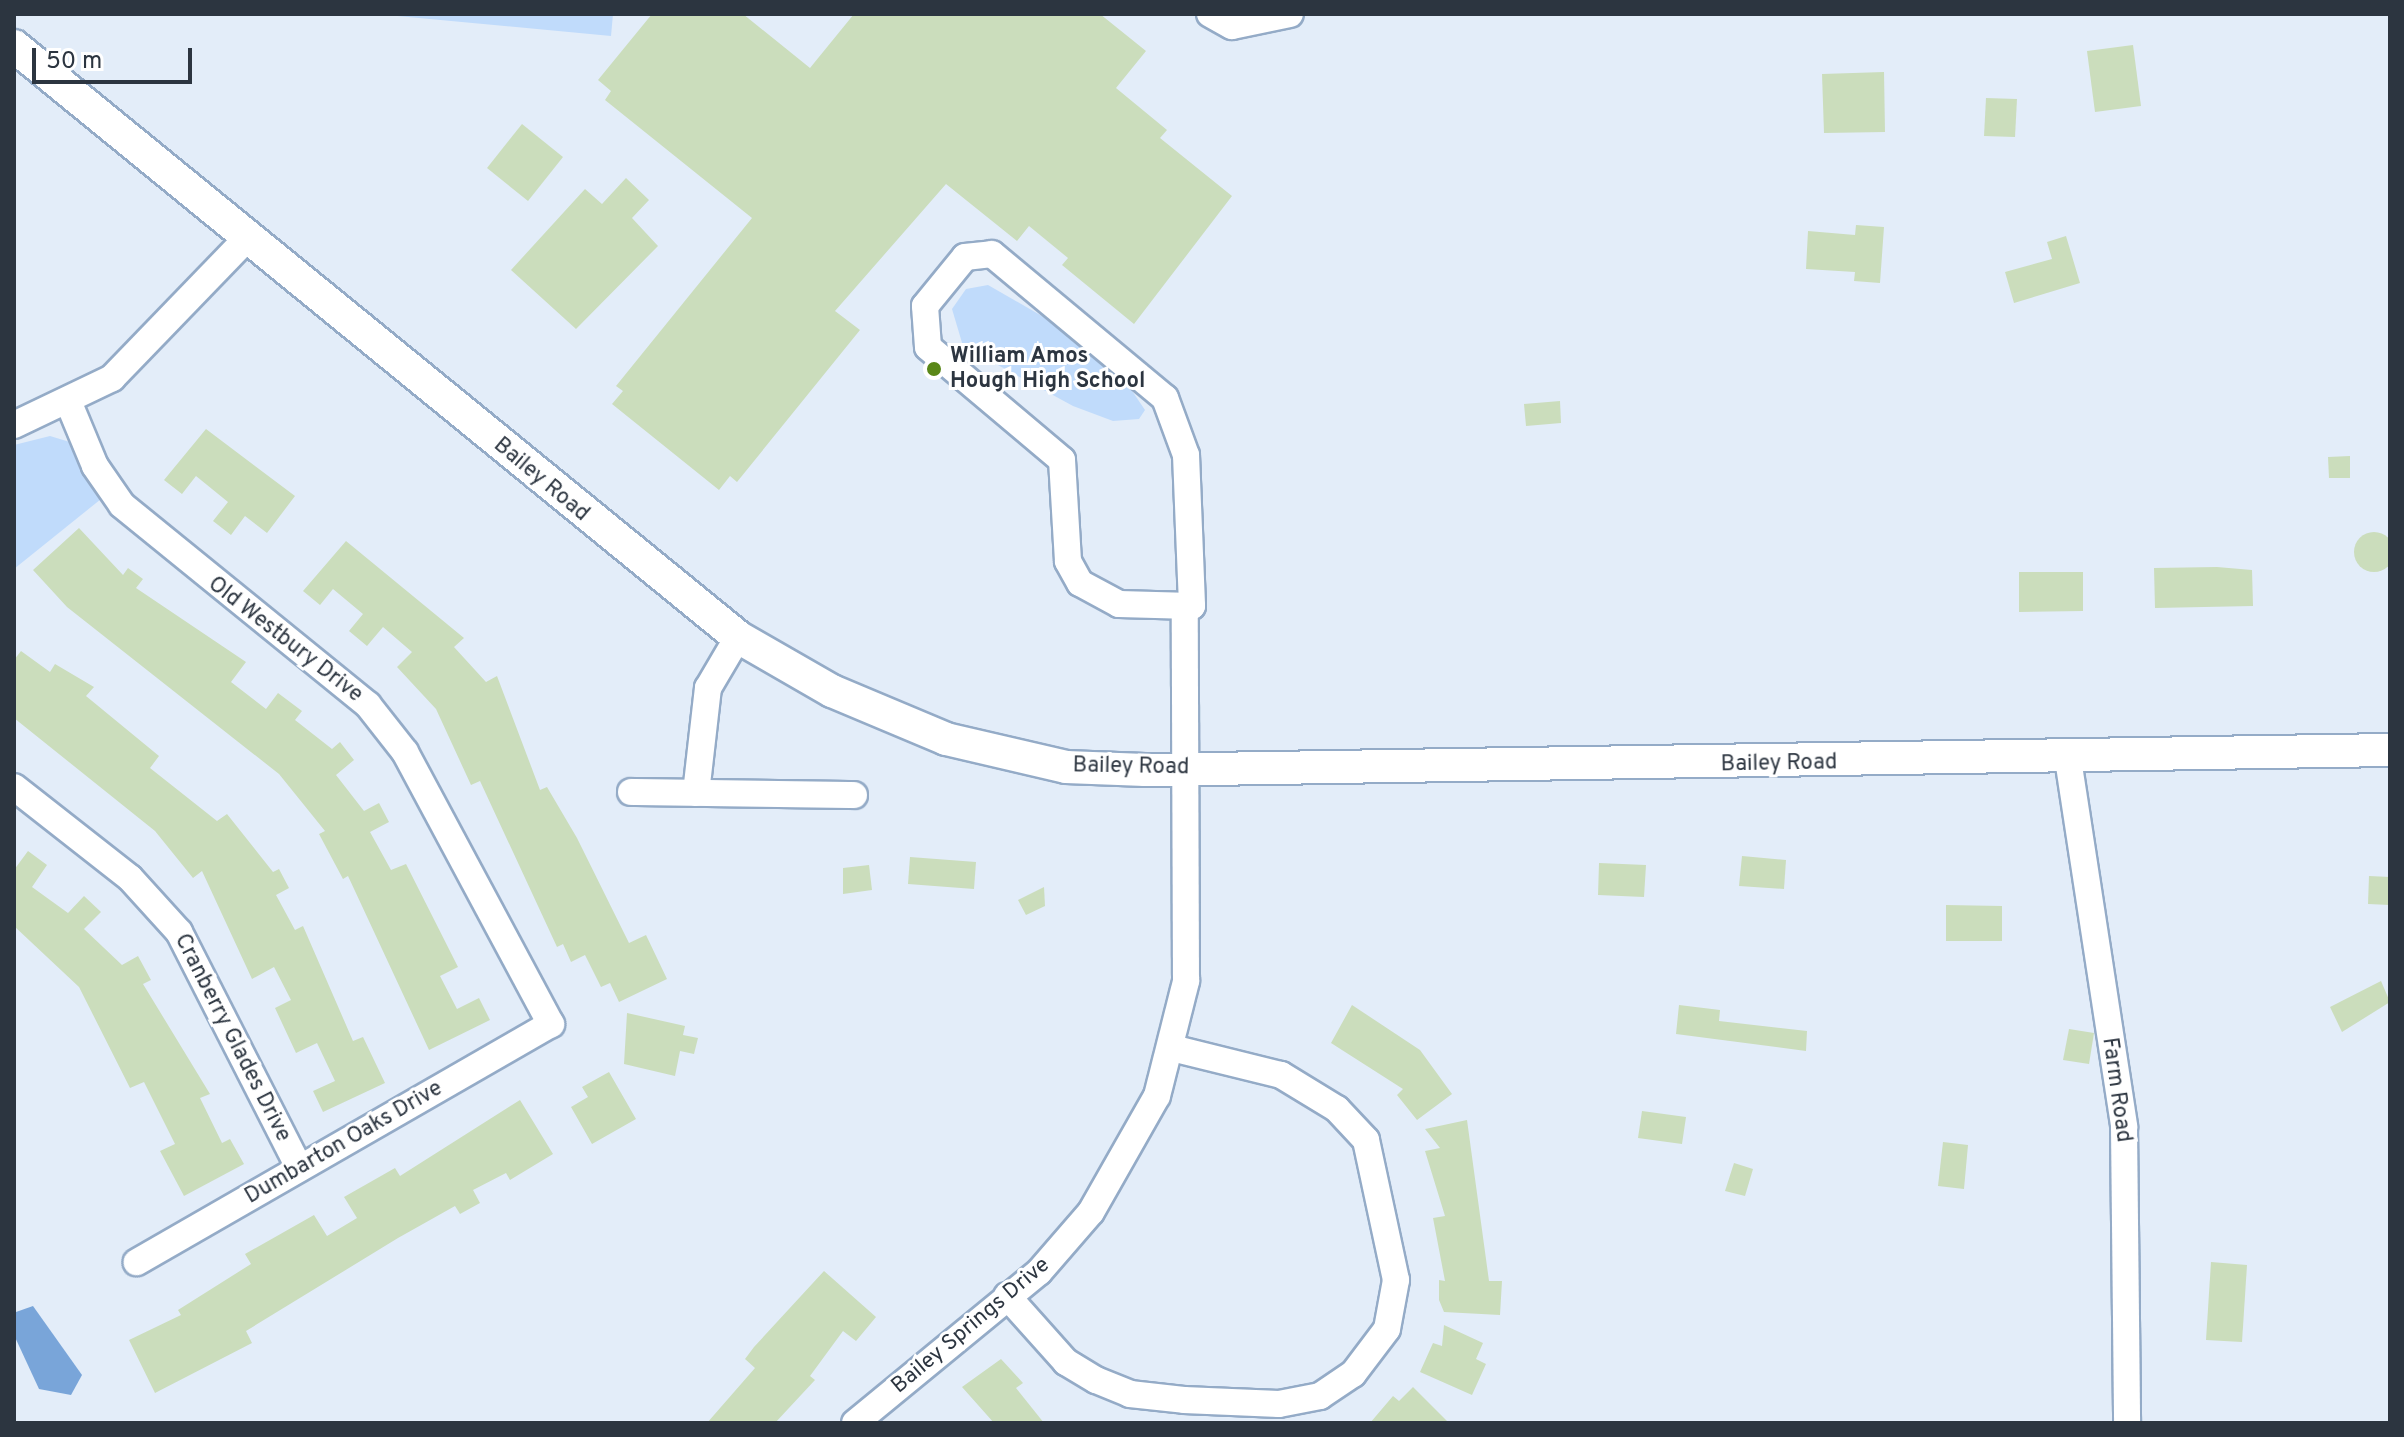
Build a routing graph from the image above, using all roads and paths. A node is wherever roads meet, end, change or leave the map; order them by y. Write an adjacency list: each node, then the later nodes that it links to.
1 (1210, 14): 2 (street)
2 (1290, 14)
3 (14, 46): 4 (street, Bailey Road)
4 (247, 238): 5 (street); 8 (street, Bailey Road)
5 (68, 401): 6 (street); 16 (street, Old Westbury Drive)
6 (14, 425)
7 (1185, 607): 7 (street, Bailey Springs Drive); 11 (street, Bailey Springs Drive)
8 (738, 637): 11 (street, Bailey Road); 14 (street)
9 (2390, 750): 10 (street, Bailey Road)
10 (2068, 759): 11 (street, Bailey Road); 22 (street, Farm Road)
11 (1189, 768): 17 (street, Bailey Springs Drive)
12 (14, 787): 18 (street, Cranberry Glades Drive)
13 (631, 792): 14 (street)
14 (696, 793): 15 (street)
15 (854, 795)
16 (551, 1024): 18 (street, Dumbarton Oaks Drive)
17 (1172, 1048): 20 (street, Bailey Springs Drive); 20 (street)
18 (299, 1168): 19 (street, Dumbarton Oaks Drive)
19 (137, 1262)
20 (1007, 1296): 21 (street, Bailey Springs Drive)
21 (855, 1423)
22 (2127, 1423)

